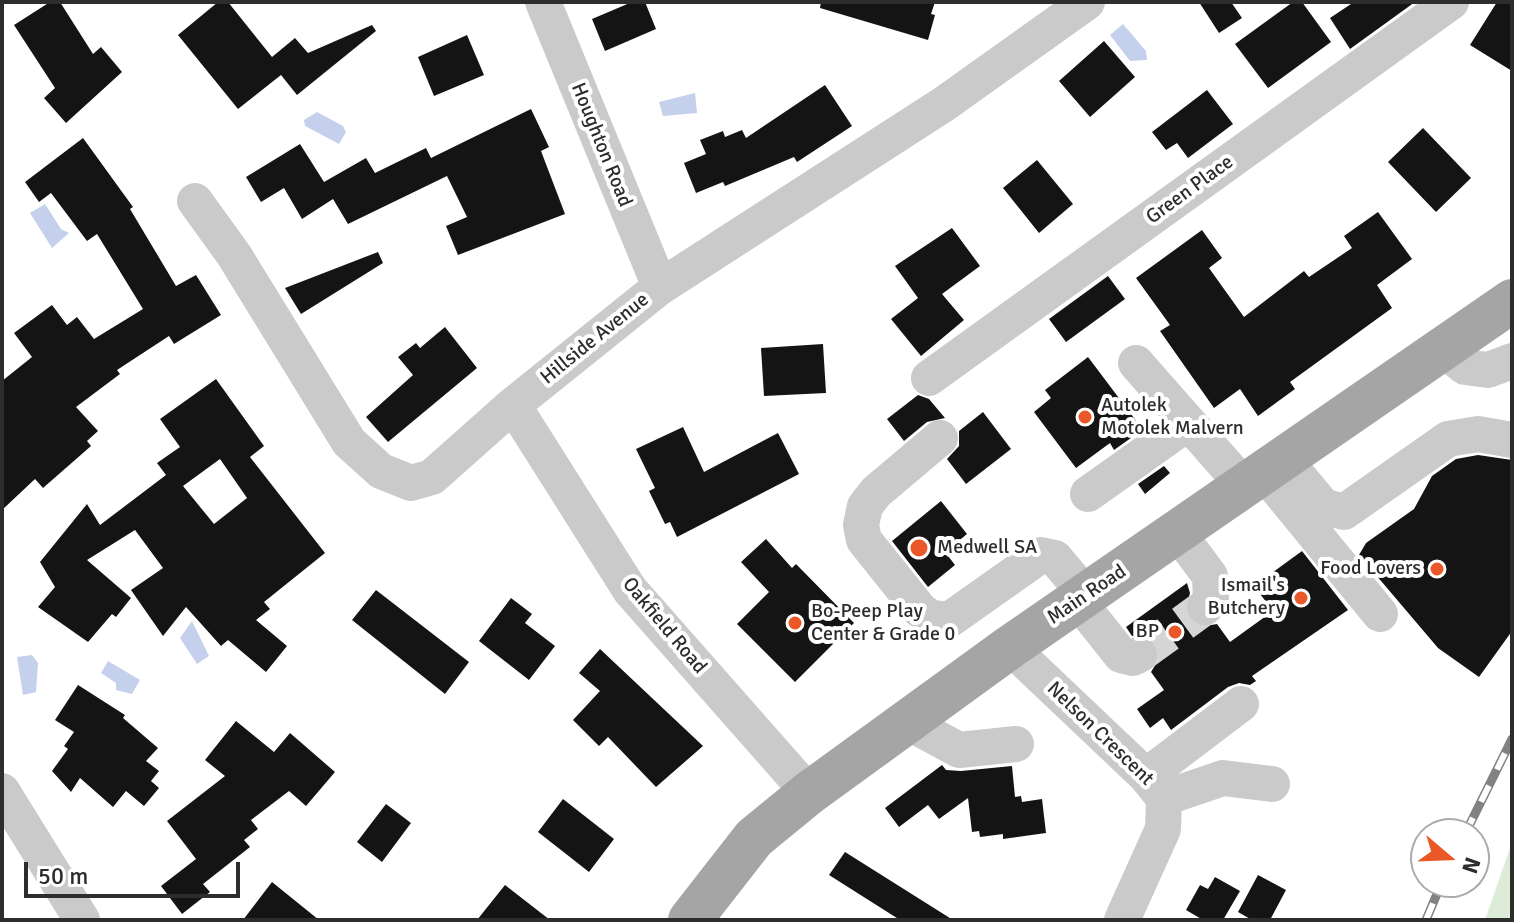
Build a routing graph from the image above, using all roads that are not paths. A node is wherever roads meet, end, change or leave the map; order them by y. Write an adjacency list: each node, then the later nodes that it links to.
1 (543, 2): 5 (street, Houghton Road)
2 (1087, 2): 5 (street, Hillside Avenue)
3 (1451, 2): 10 (street, Green Place)
4 (195, 201): 11 (street, Hillside Avenue)
5 (660, 287): 11 (street, Hillside Avenue)
6 (1512, 301): 7 (main road, Main Road)
7 (1444, 350): 8 (street); 15 (main road, Main Road)
8 (1512, 361)
9 (1136, 363): 12 (street)
10 (929, 378)
11 (513, 405): 30 (street, Oakfield Road)
12 (1188, 423): 15 (street); 16 (street)
13 (940, 438): 21 (street, Nelson Crescent)
14 (1512, 440): 15 (street)
15 (1265, 473): 17 (main road, Main Road); 20 (street)
16 (1088, 494)
17 (1178, 533): 18 (main road, Main Road); 19 (street)
18 (1082, 598): 21 (street); 22 (street); 23 (main road, Main Road)
19 (1205, 607)
20 (1380, 614)
21 (941, 621): 23 (street, Nelson Crescent)
22 (1139, 655)
23 (994, 659): 25 (main road, Main Road); 28 (street, Nelson Crescent)
24 (1241, 704): 28 (street)
25 (907, 722): 26 (street); 30 (main road, Main Road)
26 (1016, 744)
27 (1272, 784): 28 (street)
28 (1155, 787): 33 (street, Nelson Crescent)
29 (2, 791): 31 (street)
30 (809, 793): 32 (main road, Main Road)
31 (82, 920)
32 (690, 920)
33 (1122, 920)

